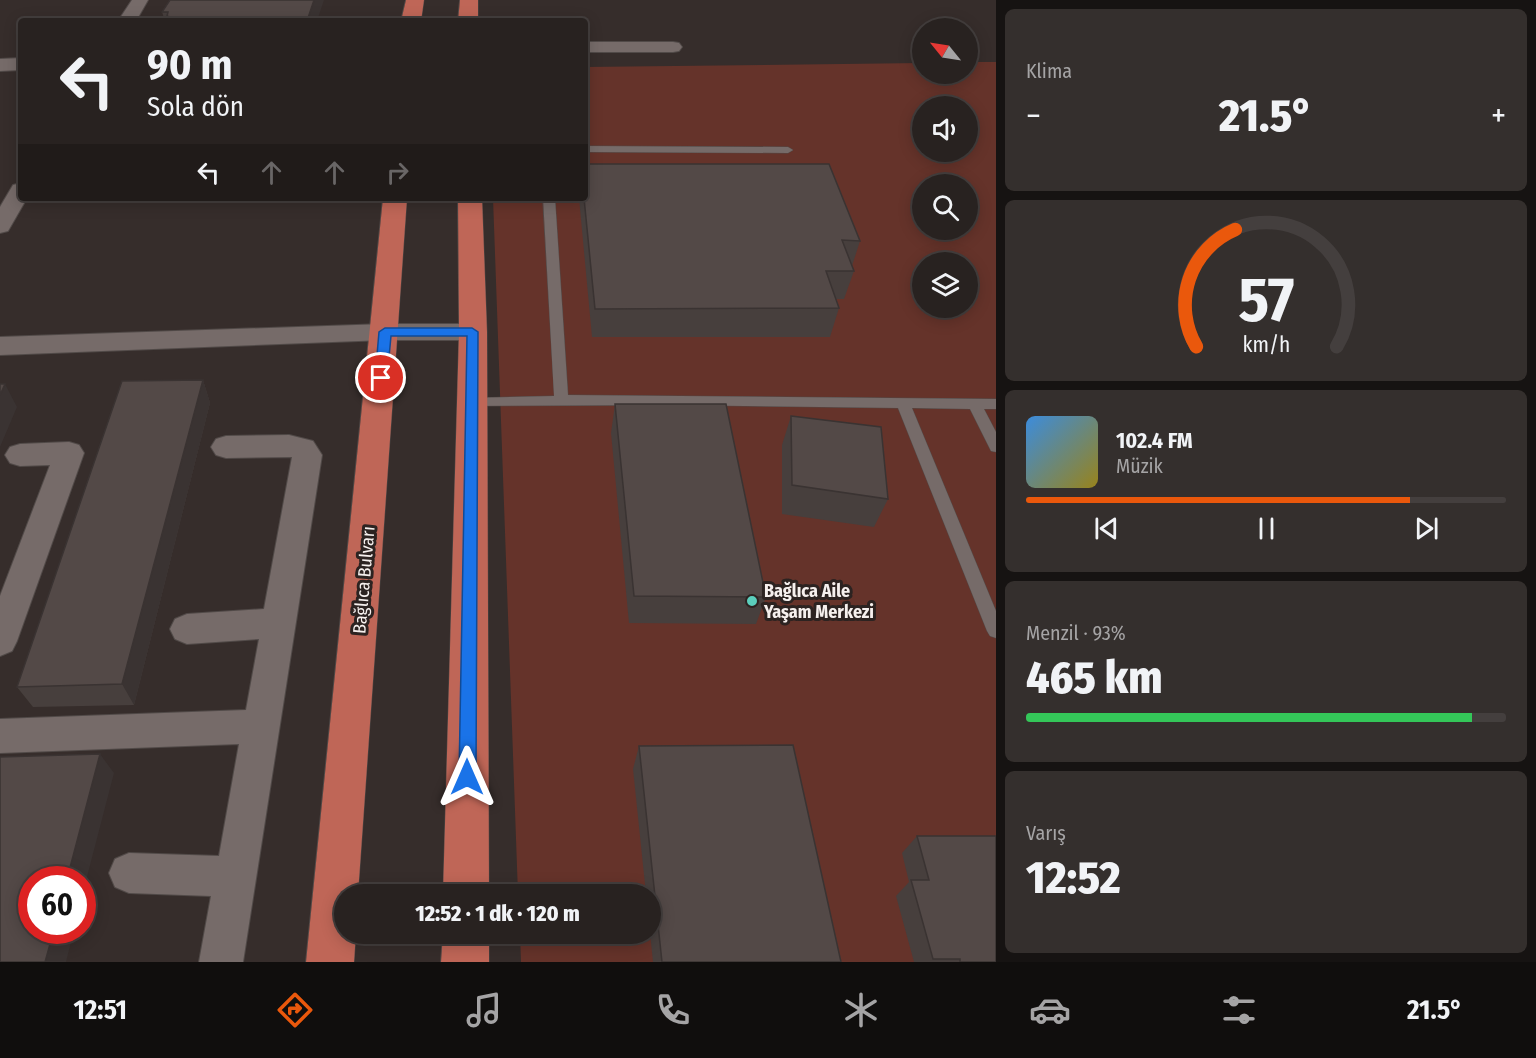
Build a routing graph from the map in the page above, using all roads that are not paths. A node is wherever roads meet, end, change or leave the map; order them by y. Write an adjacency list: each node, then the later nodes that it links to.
1 (140, 0): 4 (street)
2 (415, 0): 5 (main road)
3 (469, 0): 6 (main road)
4 (129, 18)
5 (412, 18)
6 (468, 18)
7 (588, 46): 8 (street)
8 (673, 47)
9 (18, 64): 10 (street)
10 (0, 65)
11 (588, 149): 12 (lane)
12 (788, 150)
13 (18, 195): 17 (street)
14 (395, 201): 18 (main road, Bağlıca Bulvarı)
15 (470, 201): 19 (main road)
16 (549, 201): 21 (lane)
17 (0, 226)
18 (385, 332): 19 (street); 20 (street); 40 (main road, Bağlıca Bulvarı)
19 (472, 332): 22 (main road)
20 (0, 346)
21 (561, 401): 22 (lane); 23 (lane)
22 (471, 403): 37 (main road)
23 (903, 404): 24 (lane); 32 (lane)
24 (975, 404): 25 (lane); 27 (lane)
25 (996, 404)
26 (226, 447): 29 (street)
27 (996, 447)
28 (20, 455): 31 (street)
29 (278, 623): 30 (street); 33 (street)
30 (187, 628)
31 (2, 629)
32 (996, 631)
33 (261, 726): 34 (street); 36 (street)
34 (0, 736)
35 (129, 873): 36 (street)
36 (236, 876): 39 (street)
37 (466, 884)
38 (466, 944): 41 (main road)
39 (221, 962)
40 (330, 962)
41 (465, 962)

